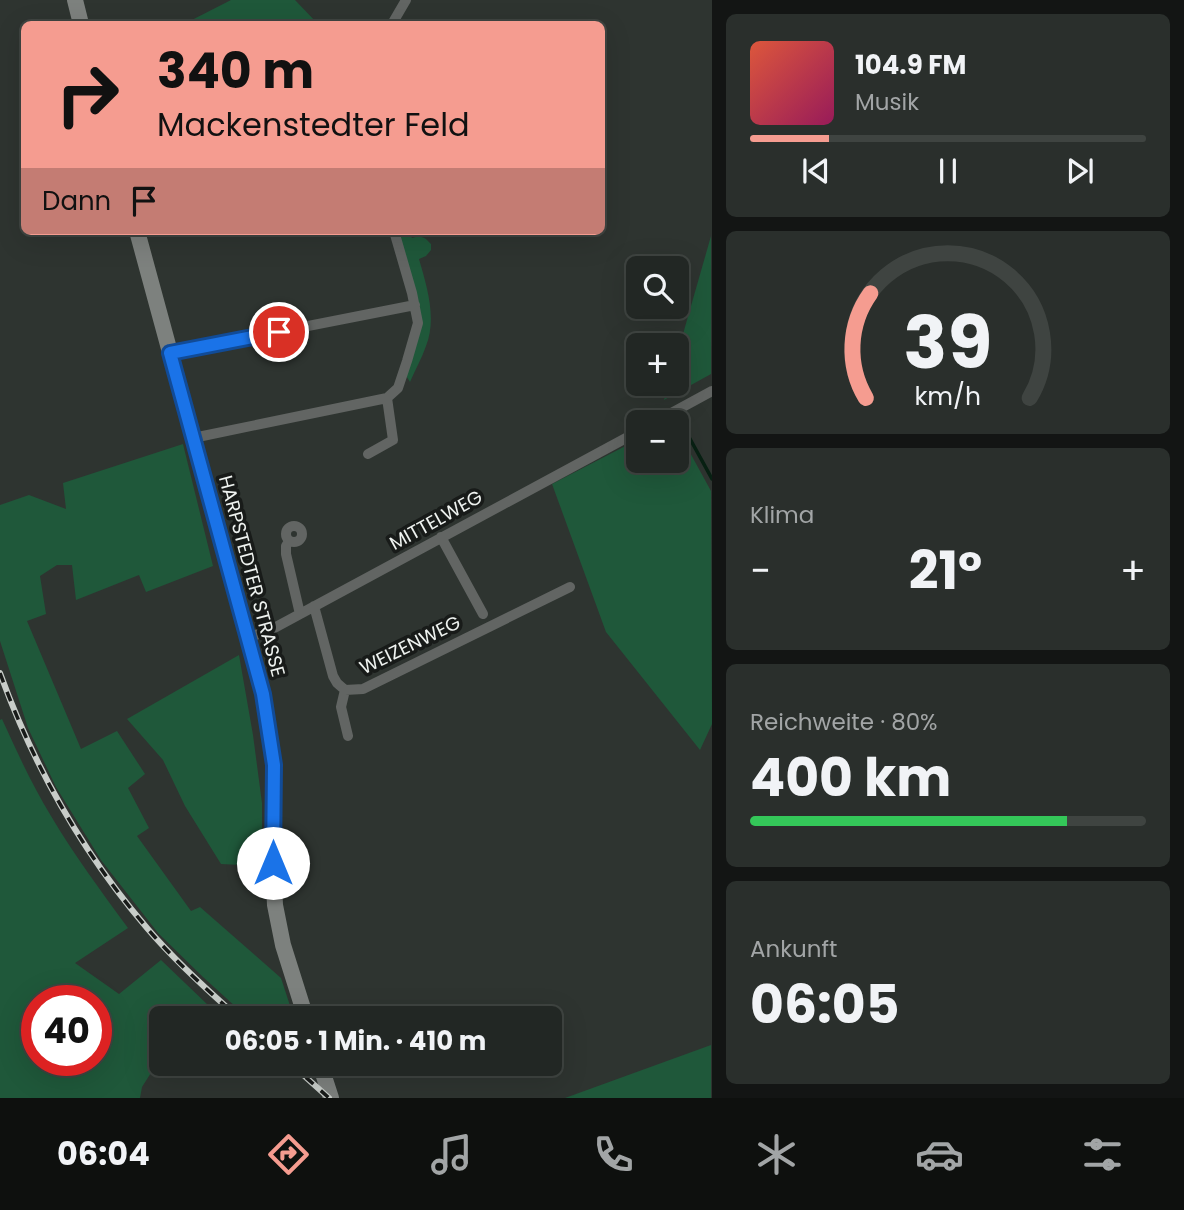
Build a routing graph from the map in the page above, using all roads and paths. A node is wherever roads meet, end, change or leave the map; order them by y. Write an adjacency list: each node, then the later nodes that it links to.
1 (75, 0): 3 (street)
2 (406, 0): 4 (street)
3 (80, 21)
4 (394, 21)
5 (138, 235): 8 (street, HARPSTEDTER STRASSE)
6 (395, 235): 7 (street)
7 (415, 305): 8 (street); 10 (street)
8 (170, 353): 13 (street, HARPSTEDTER STRASSE)
9 (712, 391): 11 (street)
10 (387, 398): 13 (street); 14 (street)
11 (677, 410)
12 (626, 437): 15 (street, MITTELWEG)
13 (194, 438): 21 (street, HARPSTEDTER STRASSE)
14 (368, 454)
15 (441, 537): 18 (street, MITTELWEG); 20 (street)
16 (289, 541): 19 (street)
17 (570, 587): 22 (street, WEIZENWEG)
18 (314, 607): 19 (street, MITTELWEG); 22 (street, WEIZENWEG)
19 (300, 614): 21 (street, MITTELWEG)
20 (483, 614)
21 (248, 638): 24 (street, HARPSTEDTER STRASSE)
22 (345, 690): 23 (street)
23 (348, 736)
24 (302, 1006)
25 (324, 1076): 26 (street)
26 (331, 1098)

